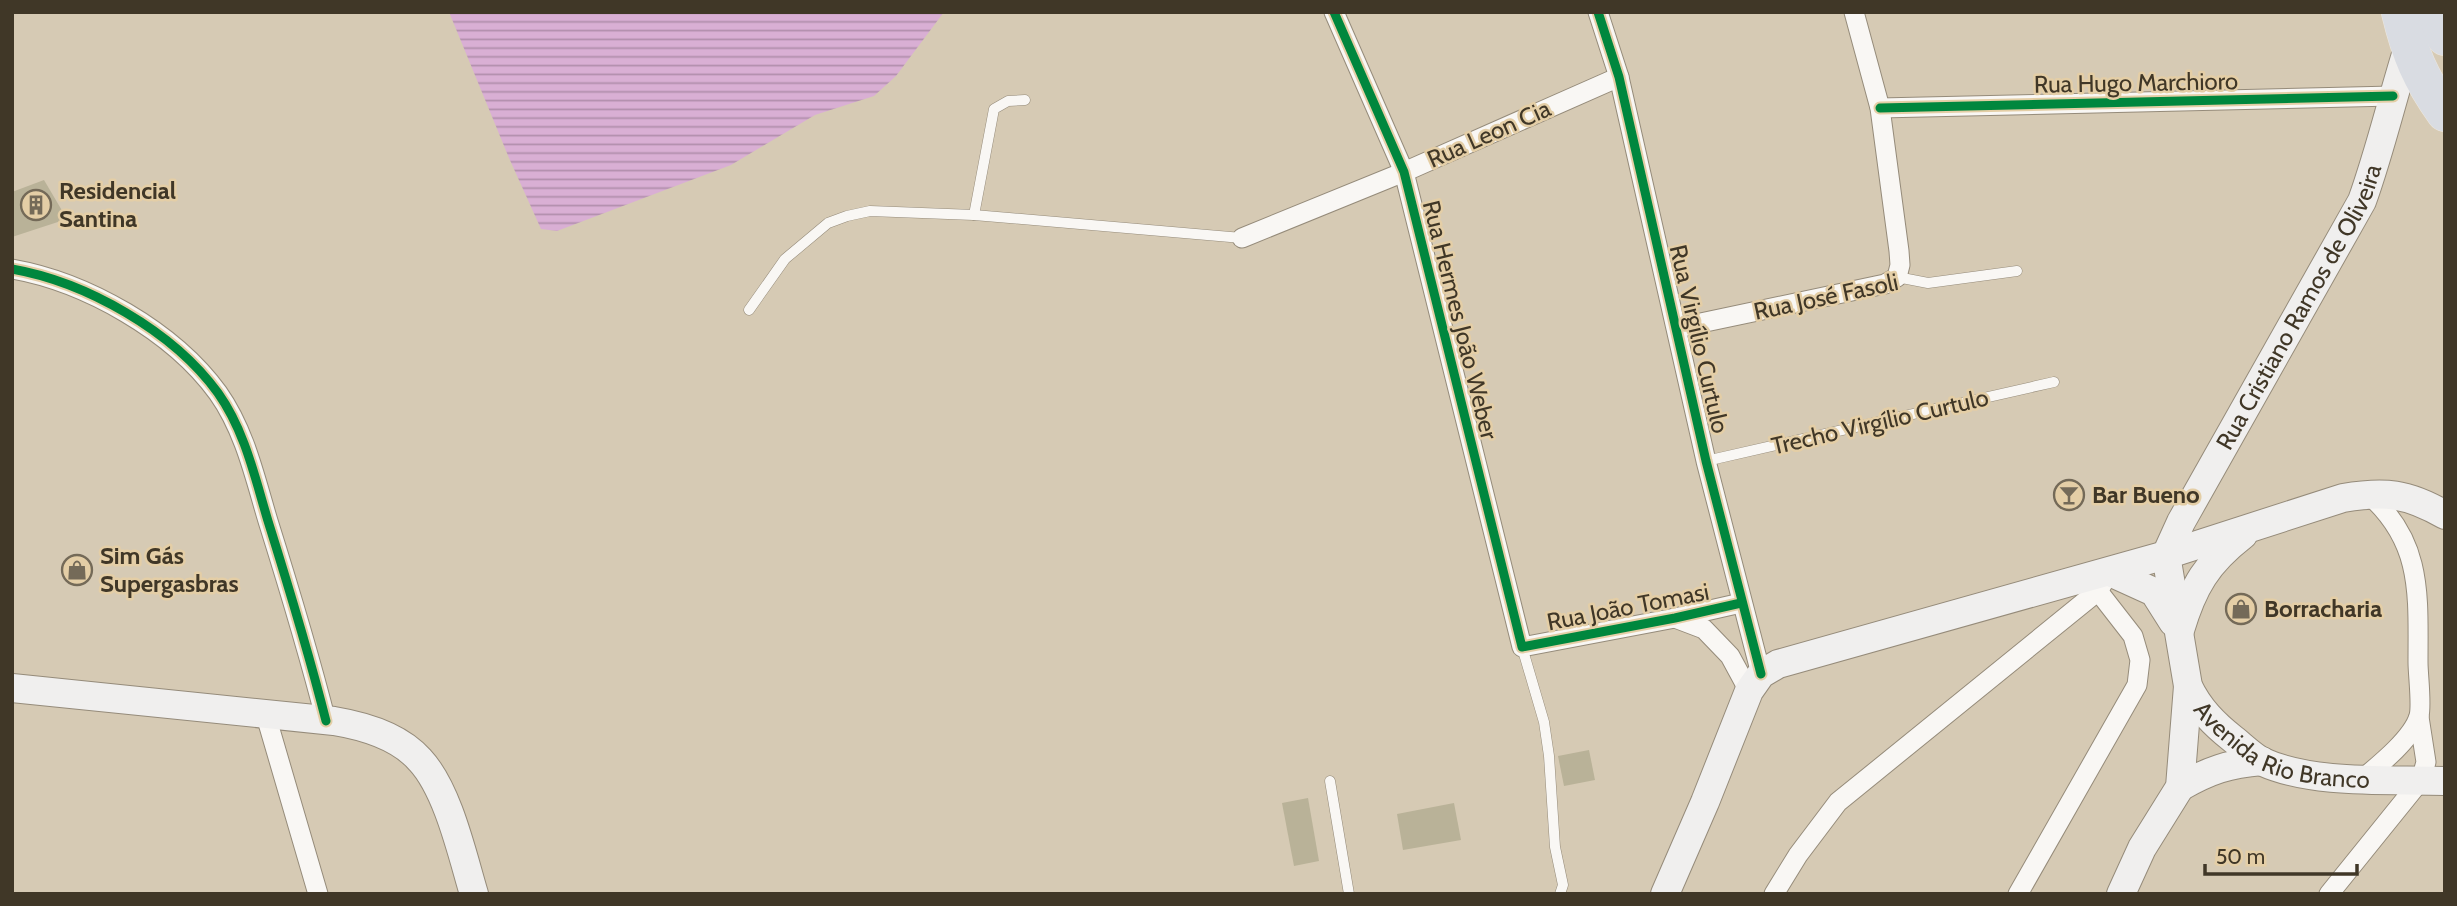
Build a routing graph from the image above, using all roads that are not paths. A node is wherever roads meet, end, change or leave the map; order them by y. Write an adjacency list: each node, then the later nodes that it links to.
1 (1334, 12): 13 (street, Rua Hermes João Weber)
2 (1598, 12): 8 (street, Rua Virgílio Curtulo)
3 (1854, 12): 11 (street)
4 (2400, 12): 7 (highway)
5 (2435, 12): 6 (highway)
6 (2445, 37)
7 (2408, 48): 9 (main road, Rua Cristiano Ramos de Oliveira); 12 (highway)
8 (1619, 76): 13 (street, Rua Leon Cia); 20 (street, Rua Virgílio Curtulo)
9 (2393, 96): 11 (street, Rua Hugo Marchioro); 26 (main road, Rua Cristiano Ramos de Oliveira)
10 (1025, 100): 14 (lane)
11 (1880, 108): 18 (street)
12 (2445, 113)
13 (1404, 172): 15 (street, Rua Leon Cia); 31 (street, Rua Hermes João Weber)
14 (974, 215): 15 (lane); 19 (lane)
15 (1242, 238)
16 (12, 269): 37 (street)
17 (2017, 271): 18 (lane, Rua José Fasoli)
18 (1897, 277): 20 (street, Rua José Fasoli)
19 (748, 310)
20 (1677, 328): 22 (street, Rua Virgílio Curtulo)
21 (2054, 382): 22 (lane, Trecho Virgílio Curtulo)
22 (1706, 461): 28 (street, Rua Virgílio Curtulo)
23 (2368, 494): 24 (main road); 25 (main road); 36 (street)
24 (2445, 515)
25 (2250, 529): 26 (main road); 30 (main road)
26 (2166, 555): 27 (main road); 30 (main road, Avenida Rio Branco)
27 (2104, 581): 30 (main road); 32 (main road); 48 (street); 49 (street)
28 (1741, 603): 29 (street, Rua João Tomasi); 32 (street, Rua Virgílio Curtulo)
29 (1675, 618): 31 (street, Rua João Tomasi); 32 (street, Rua João Tomasi)
30 (2179, 633): 33 (main road, Avenida Rio Branco)
31 (1522, 647): 46 (lane)
32 (1755, 682): 47 (main road)
33 (2188, 687): 38 (main road, Avenida Rio Branco); 42 (main road)
34 (12, 688): 35 (main road)
35 (266, 716): 37 (main road); 43 (street)
36 (2419, 717): 39 (street); 41 (street)
37 (330, 721): 44 (main road)
38 (2262, 761): 39 (main road, Avenida Rio Branco); 42 (main road)
39 (2361, 779): 41 (main road, Avenida Rio Branco)
40 (1330, 781): 45 (lane)
41 (2433, 781): 51 (street)
42 (2180, 787): 50 (main road)
43 (318, 894)
44 (474, 894)
45 (1349, 894)
46 (1560, 894)
47 (1665, 894)
48 (1774, 894)
49 (2018, 894)
50 (2121, 894)
51 (2329, 894)

